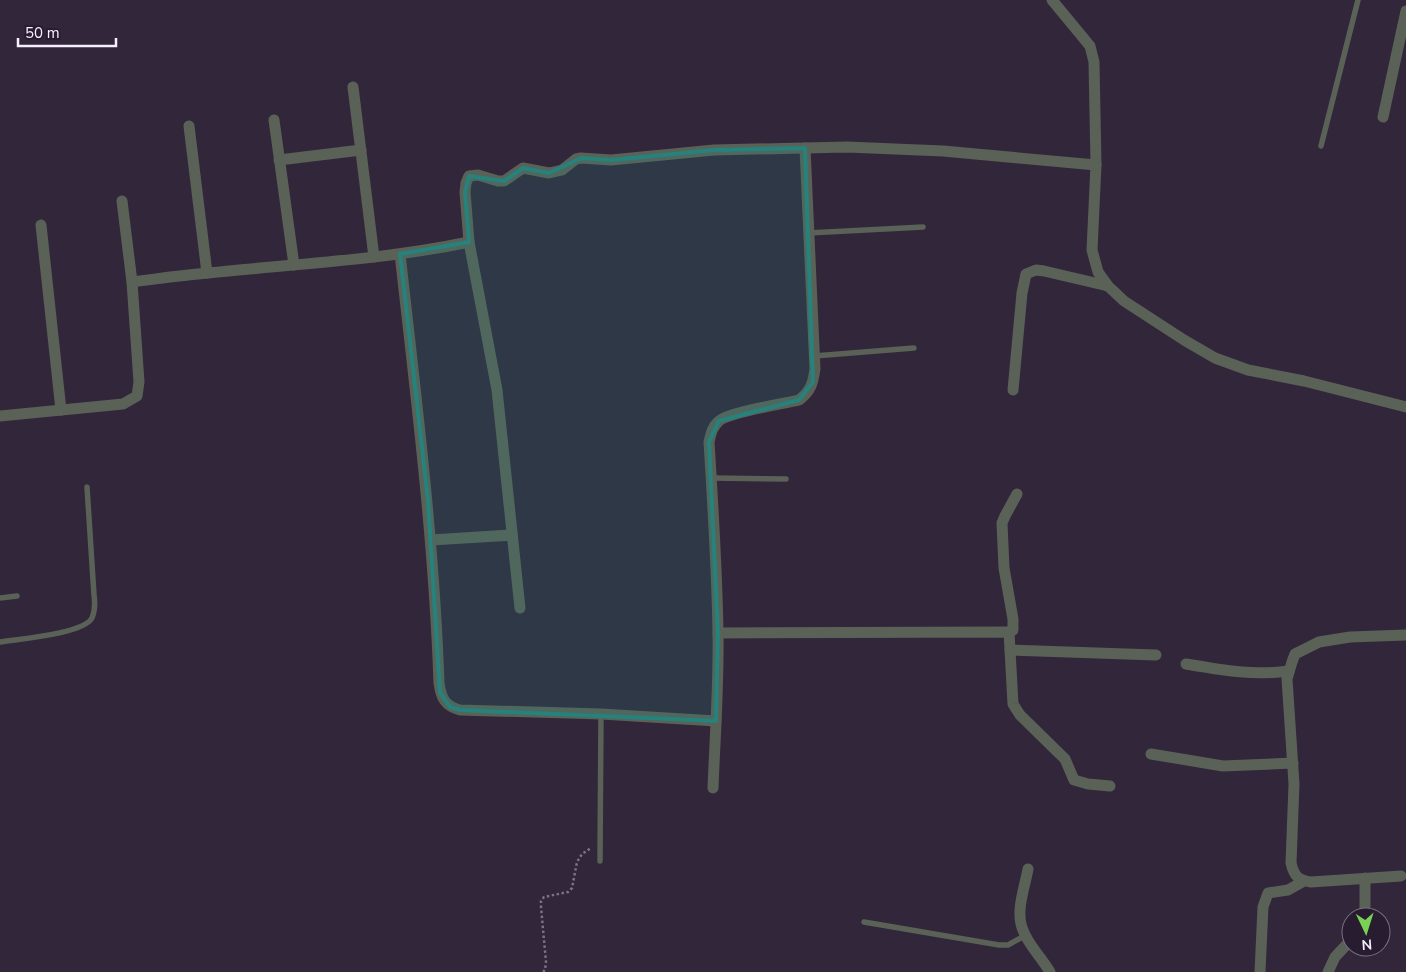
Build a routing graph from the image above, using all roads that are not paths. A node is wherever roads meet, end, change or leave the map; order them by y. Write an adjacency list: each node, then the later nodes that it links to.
1 (1052, 0): 12 (street)
2 (1358, 0): 8 (lane)
3 (1406, 10): 5 (street)
4 (353, 87): 10 (street)
5 (1383, 117)
6 (274, 120): 11 (street)
7 (189, 126): 21 (street)
8 (1321, 146)
9 (804, 148): 12 (street); 16 (street); 17 (street)
10 (361, 150): 11 (street); 19 (street)
11 (279, 160): 20 (street)
12 (1096, 165): 23 (street)
13 (122, 201): 22 (street)
14 (41, 225): 28 (street)
15 (923, 227): 16 (lane)
16 (808, 233): 25 (street)
17 (469, 242): 18 (street); 34 (street)
18 (400, 254): 19 (street); 35 (street)
19 (374, 257): 20 (street)
20 (294, 265): 21 (street)
21 (207, 273): 22 (street)
22 (132, 282): 28 (street)
23 (1108, 286): 26 (street); 27 (street)
24 (914, 348): 25 (lane)
25 (814, 356): 30 (street)
26 (1013, 390)
27 (1406, 406)
28 (62, 410): 29 (street)
29 (0, 416)
30 (711, 478): 31 (lane); 40 (street)
31 (786, 479)
32 (87, 487): 42 (lane)
33 (1018, 494): 39 (street)
34 (512, 535): 35 (street); 38 (street)
35 (431, 540): 47 (street)
36 (17, 596): 37 (lane)
37 (0, 598)
38 (520, 608)
39 (1009, 632): 40 (street); 43 (street)
40 (718, 633): 48 (street)
41 (1406, 635): 46 (street)
42 (0, 642)
43 (1010, 650): 44 (street); 51 (street)
44 (1156, 655)
45 (1186, 664): 46 (street)
46 (1289, 671): 50 (street)
47 (601, 714): 48 (street); 53 (lane)
48 (716, 722): 52 (street)
49 (1151, 754): 50 (street)
50 (1293, 763): 57 (street)
51 (1110, 786)
52 (713, 788)
53 (600, 861)
54 (1028, 869): 60 (street)
55 (1401, 876): 56 (street)
56 (1365, 878): 57 (street); 58 (street)
57 (1304, 881): 63 (street)
58 (1365, 907)
59 (864, 922): 60 (lane)
60 (1026, 935): 62 (street)
61 (1341, 951): 64 (street)
62 (1050, 972)
63 (1260, 972)
64 (1328, 972)

